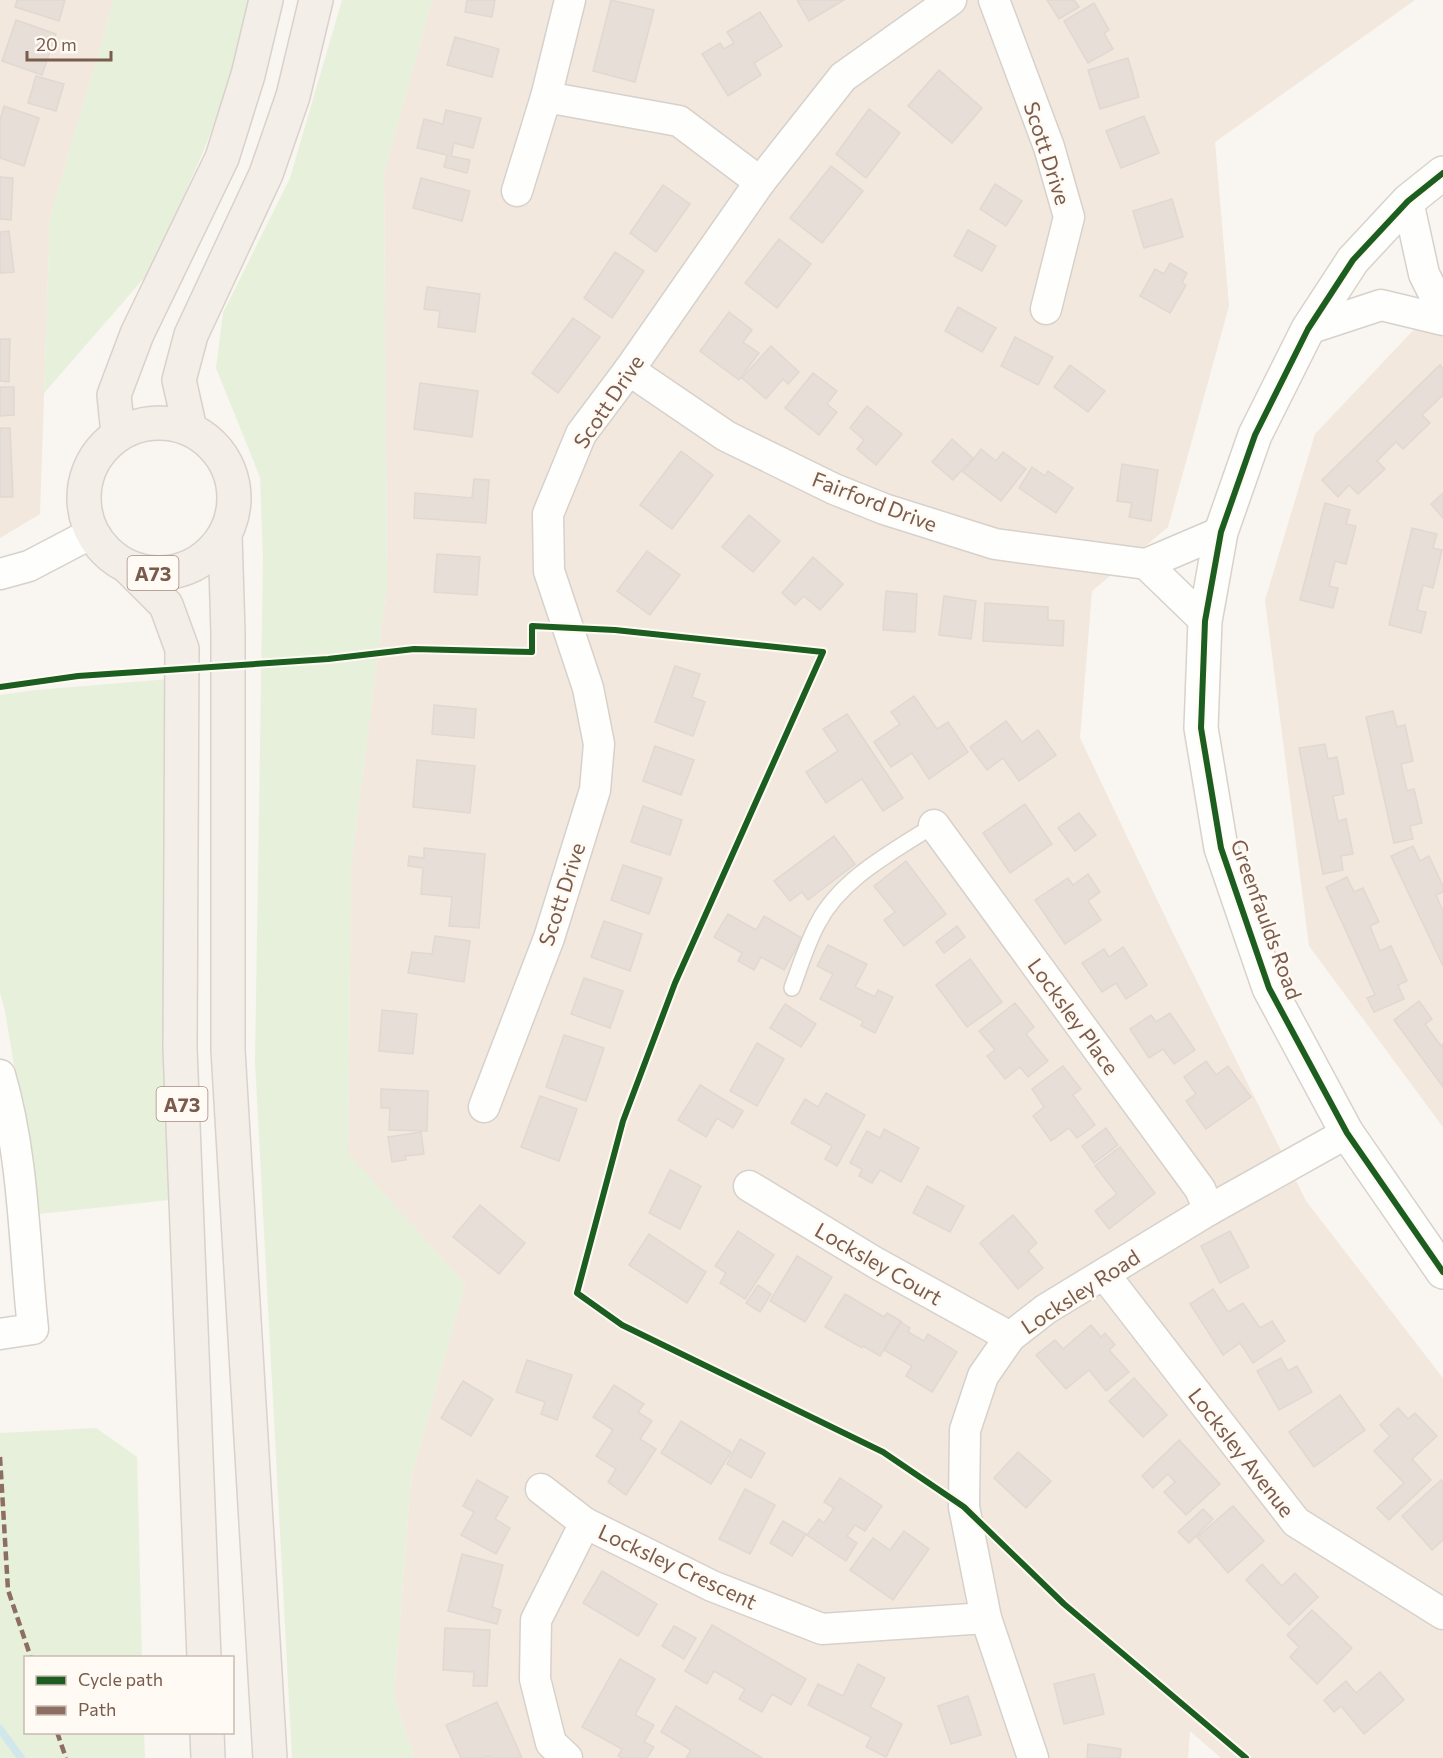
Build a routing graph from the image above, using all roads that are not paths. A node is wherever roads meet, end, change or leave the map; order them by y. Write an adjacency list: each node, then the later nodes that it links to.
1 (266, 0): 17 (main road)
2 (316, 0): 16 (main road)
3 (570, 0): 6 (street)
4 (951, 0): 8 (street, Scott Drive)
5 (994, 0): 11 (street, Scott Drive)
6 (546, 97): 8 (street); 9 (street)
7 (1443, 173): 10 (street, Greenfaulds Road)
8 (760, 182): 15 (street, Scott Drive)
9 (517, 191)
10 (1408, 201): 12 (street); 14 (street, Greenfaulds Road)
11 (1046, 309)
12 (1443, 312)
13 (1443, 320): 14 (street)
14 (1308, 329): 19 (street, Greenfaulds Road)
15 (629, 370): 21 (street, Fairford Drive); 28 (street, Scott Drive)
16 (190, 429): 17 (main road, A73); 20 (main road, A73)
17 (118, 434): 18 (main road, A73)
18 (92, 532): 22 (main road, A73); 23 (street)
19 (1221, 532): 21 (street); 24 (street, Greenfaulds Road)
20 (225, 535): 22 (main road, A73); 43 (main road, A73)
21 (1146, 564): 24 (street)
22 (129, 567): 40 (main road, A73)
23 (0, 574)
24 (1205, 621): 29 (street, Greenfaulds Road)
25 (934, 825): 26 (lane); 31 (street, Locksley Place)
26 (792, 988)
27 (0, 1074): 34 (street)
28 (484, 1107)
29 (1347, 1133): 31 (street, Locksley Road); 32 (street, Greenfaulds Road)
30 (749, 1186): 35 (street, Locksley Court)
31 (1209, 1210): 33 (street, Locksley Road)
32 (1443, 1272)
33 (1104, 1274): 35 (street, Locksley Road); 38 (street, Locksley Avenue)
34 (0, 1334)
35 (1010, 1337): 39 (street, Locksley Road)
36 (541, 1489): 37 (street)
37 (585, 1523): 39 (street, Locksley Crescent); 44 (street, Locksley Crescent)
38 (1443, 1614)
39 (986, 1618): 45 (street, Locksley Road)
40 (204, 1656)
41 (207, 1734): 42 (main road)
42 (208, 1758)
43 (270, 1758)
44 (567, 1758)
45 (1033, 1758)

